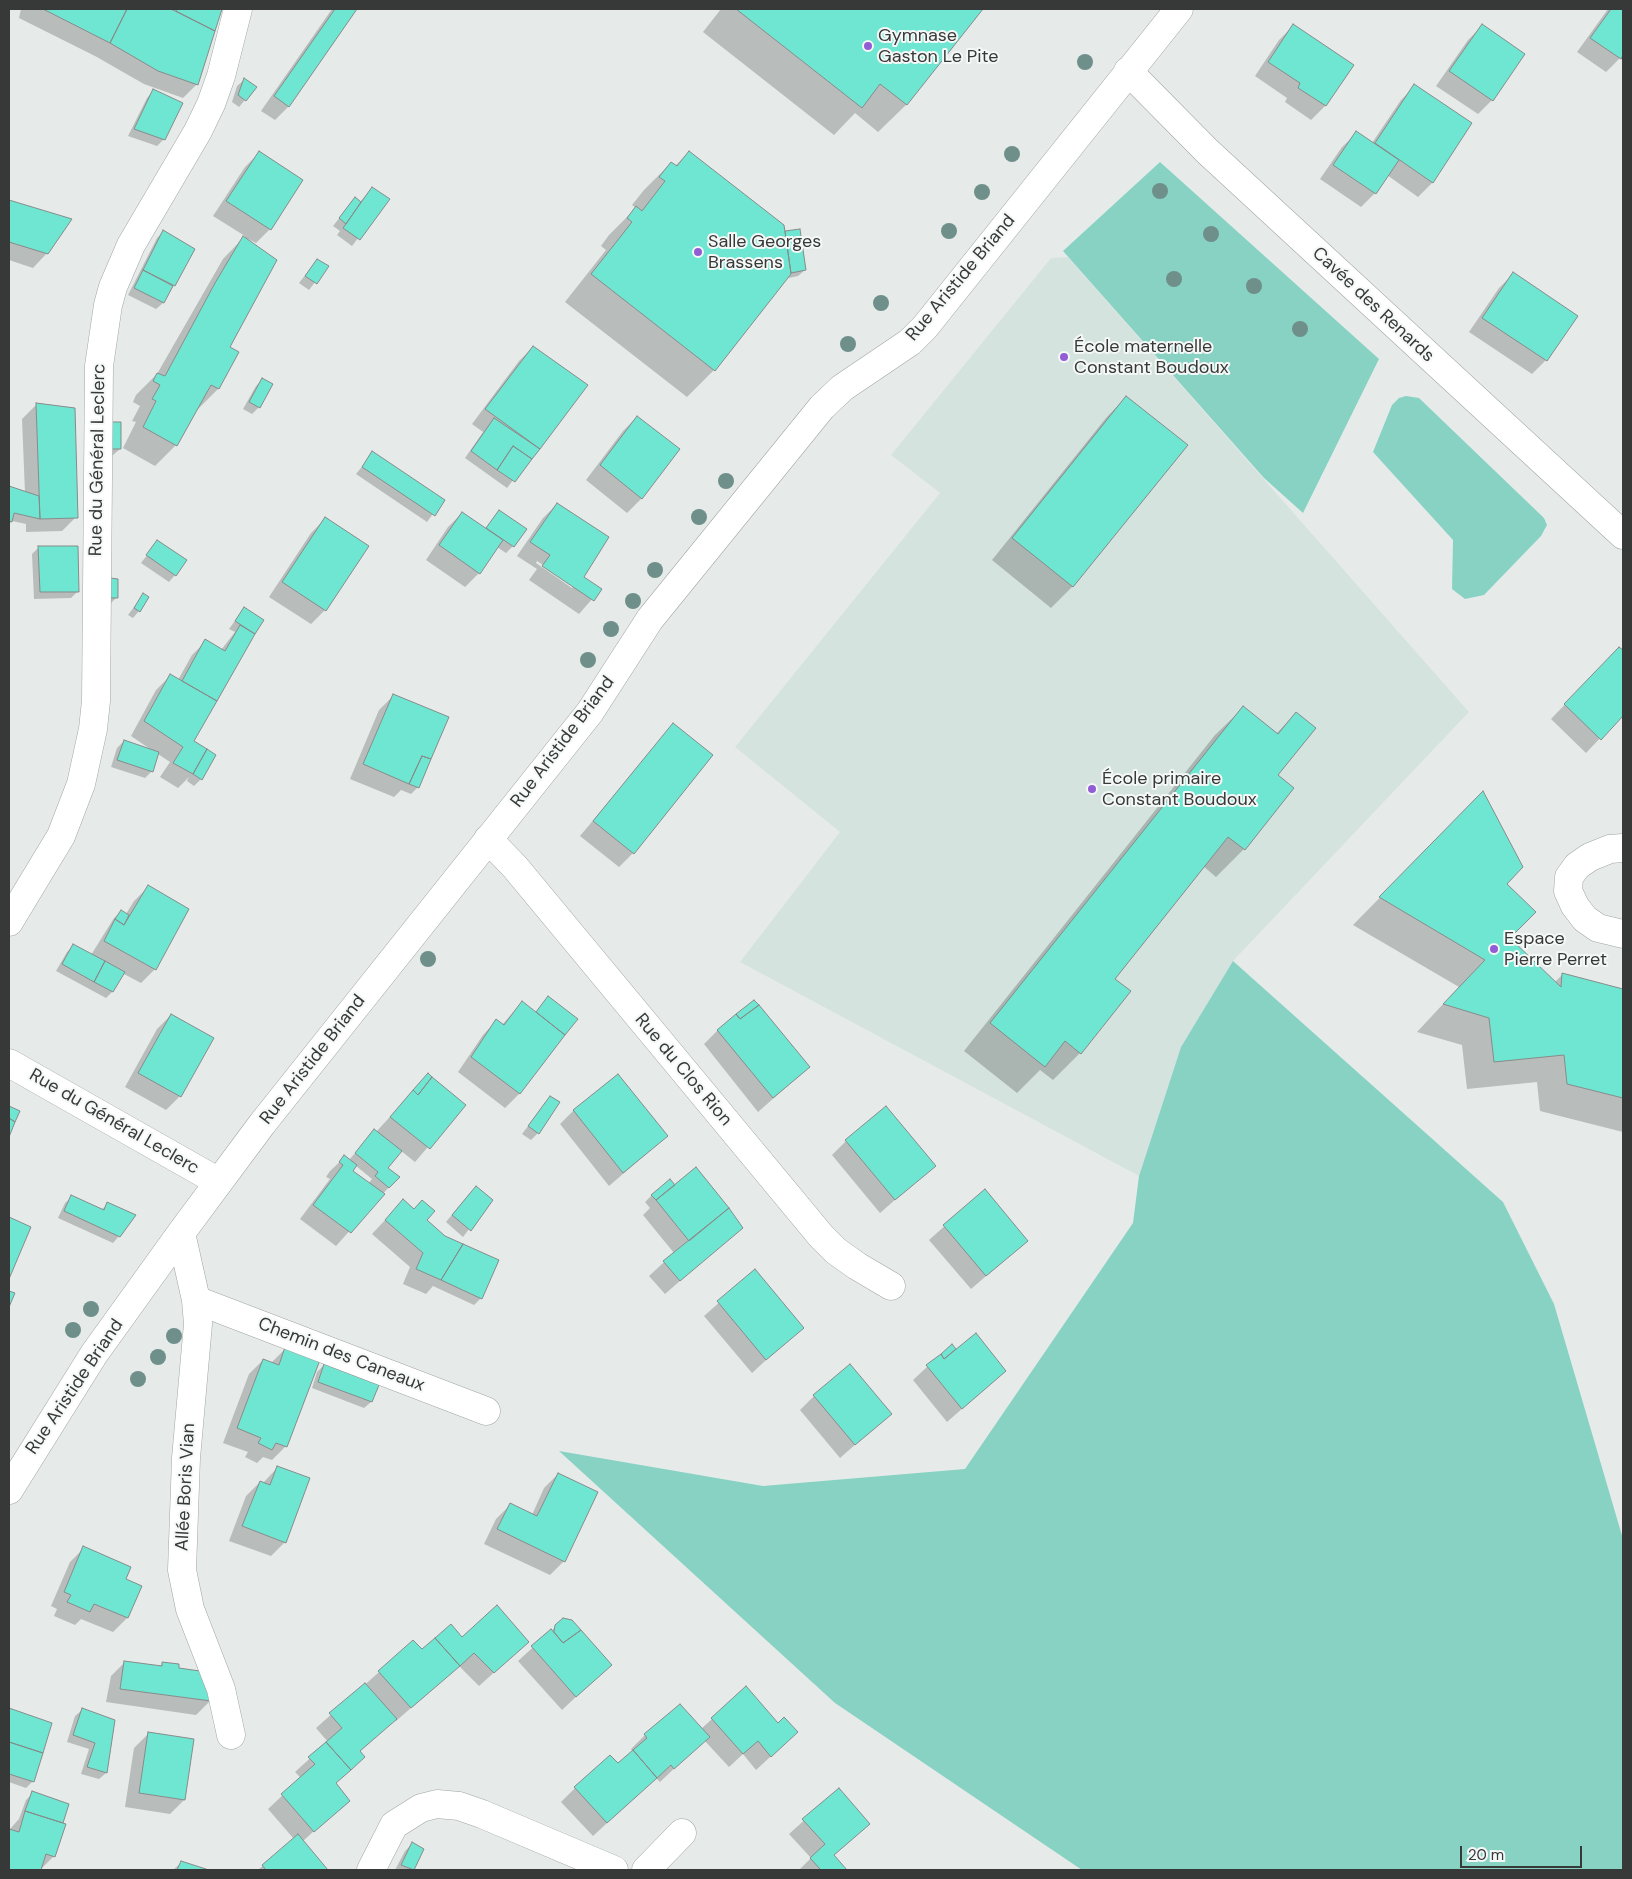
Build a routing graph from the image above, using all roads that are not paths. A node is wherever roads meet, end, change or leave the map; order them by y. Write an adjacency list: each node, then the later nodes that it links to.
1 (238, 9): 7 (street, Rue du Général Leclerc)
2 (1179, 9): 3 (street, Rue Aristide Briand)
3 (1128, 71): 4 (street, Cavée des Renards); 5 (street, Rue Aristide Briand)
4 (1623, 536)
5 (488, 839): 10 (street, Rue Aristide Briand); 12 (street, Rue du Clos Rion)
6 (1623, 848): 8 (street)
7 (9, 922)
8 (1623, 934)
9 (9, 1063): 10 (street, Rue du Général Leclerc)
10 (219, 1182): 11 (street, Rue Aristide Briand)
11 (181, 1233): 13 (street, Allée Boris Vian); 15 (street, Rue Aristide Briand)
12 (891, 1286)
13 (196, 1300): 14 (street, Chemin des Caneaux); 16 (street, Allée Boris Vian)
14 (486, 1411)
15 (9, 1490)
16 (231, 1735)
17 (682, 1833): 20 (street)
18 (371, 1870): 19 (street)
19 (614, 1870)
20 (646, 1870)

